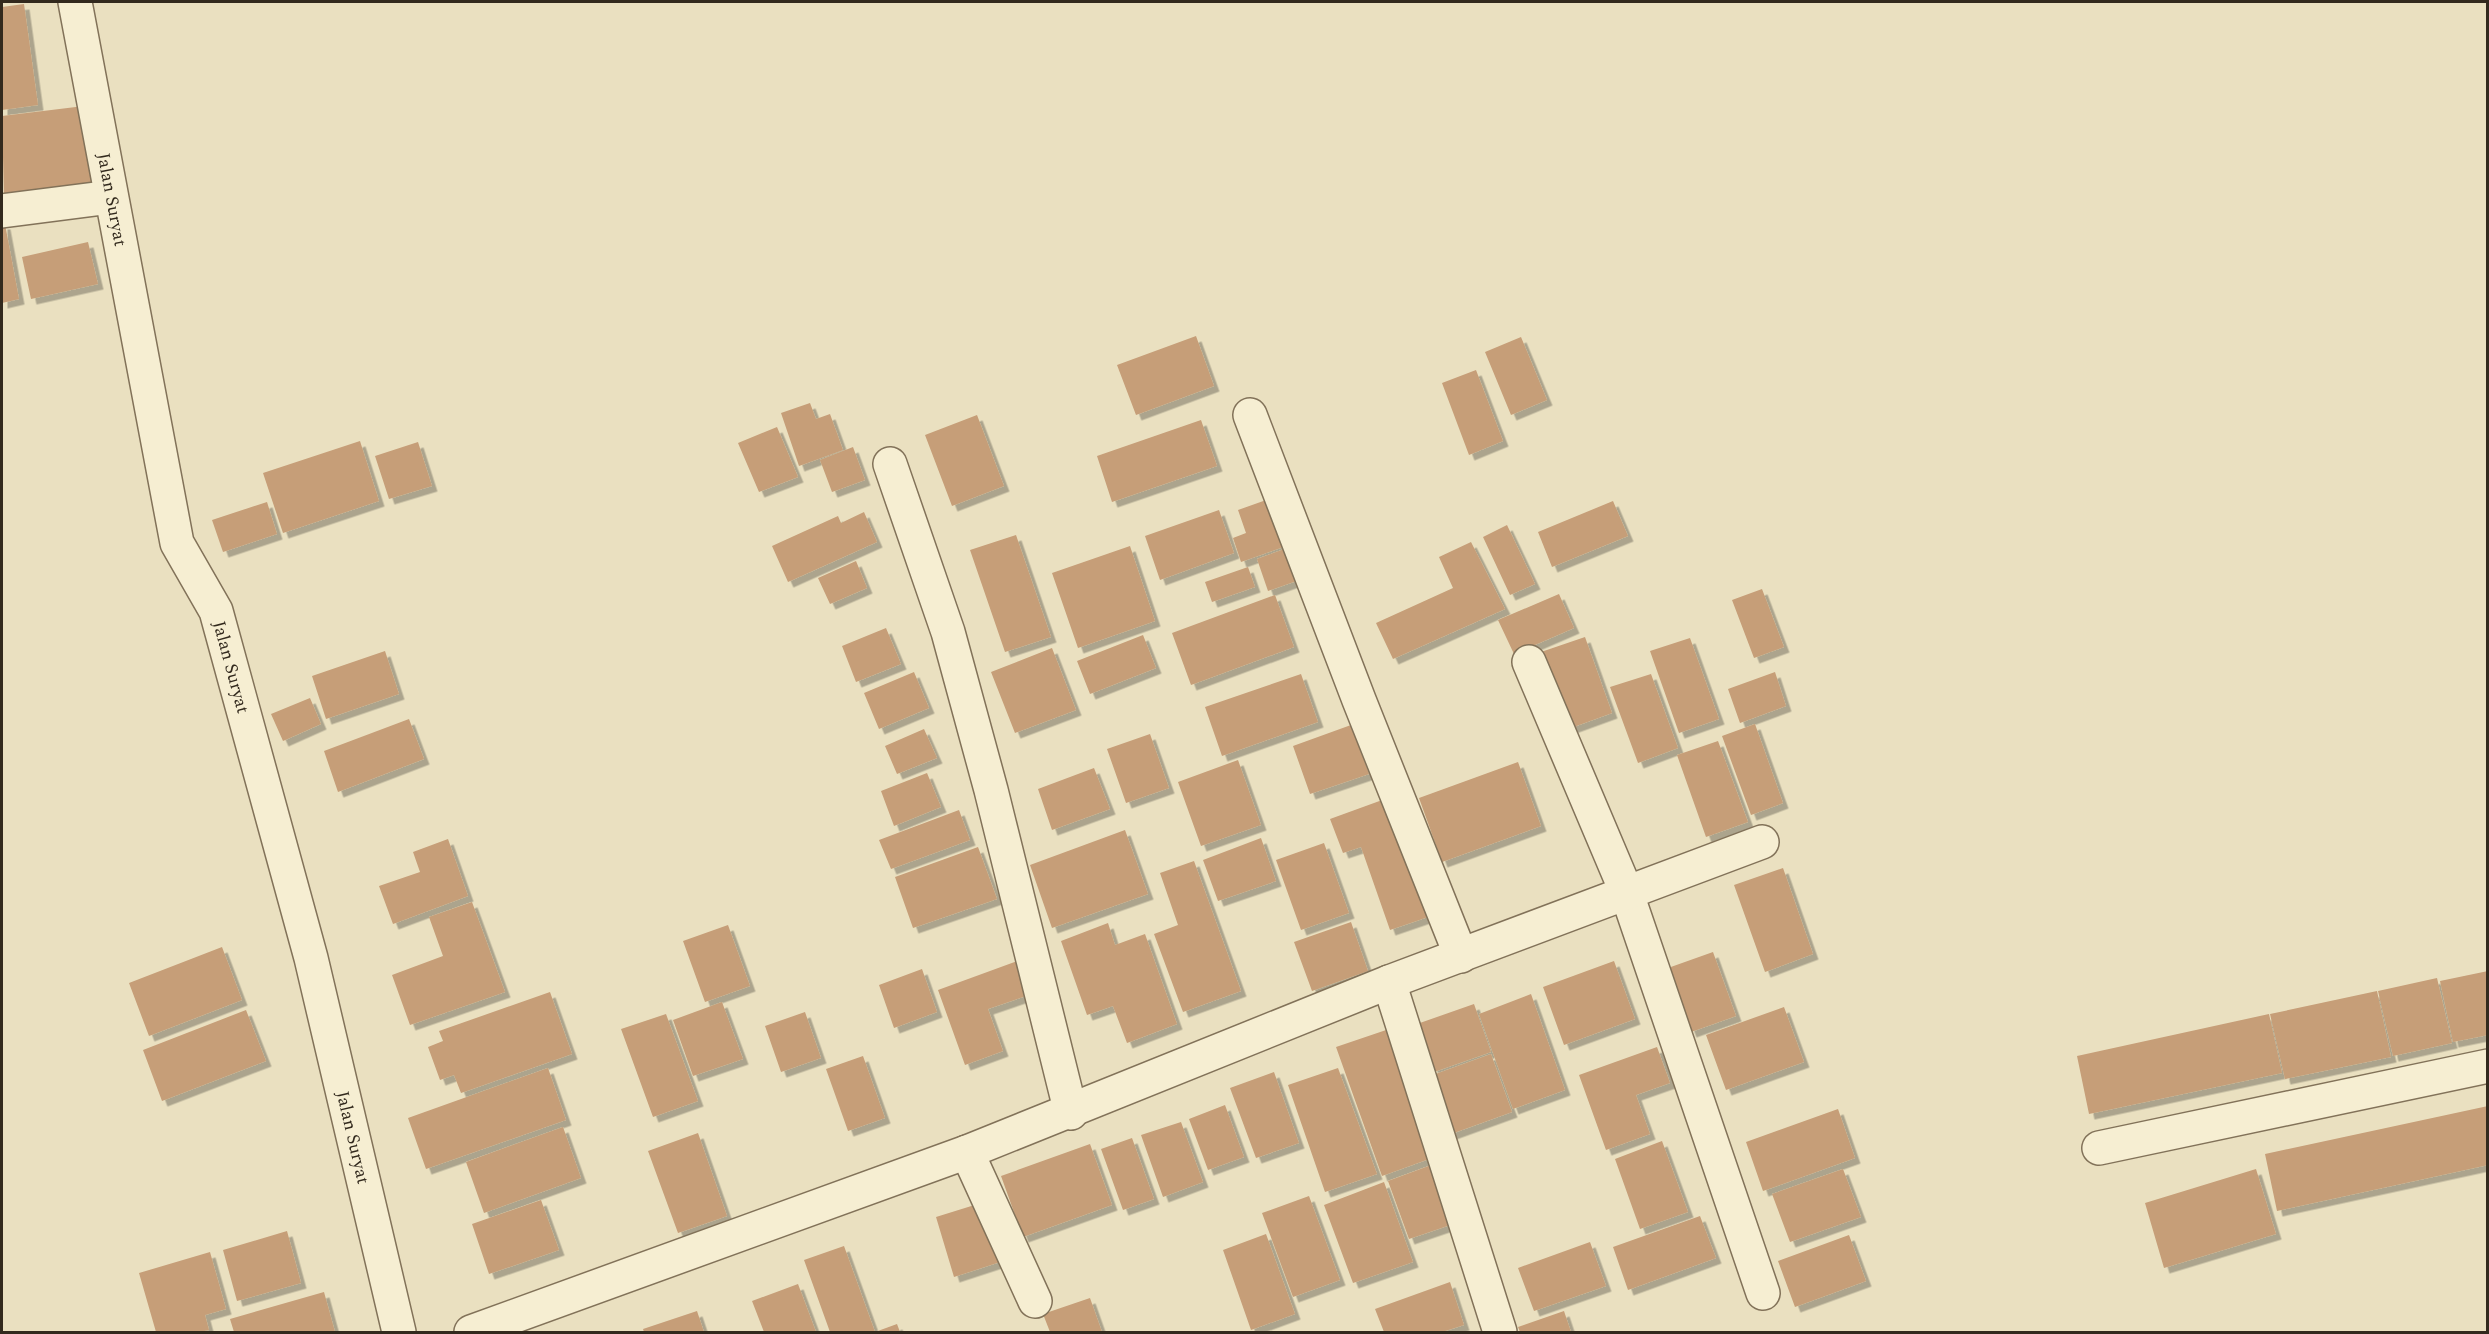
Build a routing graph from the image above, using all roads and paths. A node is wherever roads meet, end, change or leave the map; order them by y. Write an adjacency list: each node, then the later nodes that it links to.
1 (75, 2): 2 (street, Jalan Suryat)
2 (111, 197): 3 (street); 17 (street, Jalan Suryat)
3 (2, 211)
4 (1250, 415): 9 (street)
5 (890, 464): 12 (street)
6 (1529, 662): 8 (street)
7 (1762, 842): 8 (street)
8 (1626, 891): 9 (street); 15 (street)
9 (1461, 956): 10 (street)
10 (1389, 982): 12 (street); 19 (street)
11 (2487, 1066): 13 (street)
12 (1071, 1113): 14 (street)
13 (2099, 1148)
14 (967, 1152): 16 (street); 18 (street)
15 (1763, 1293)
16 (1035, 1301)
17 (399, 1332)
18 (471, 1332)
19 (1500, 1332)

